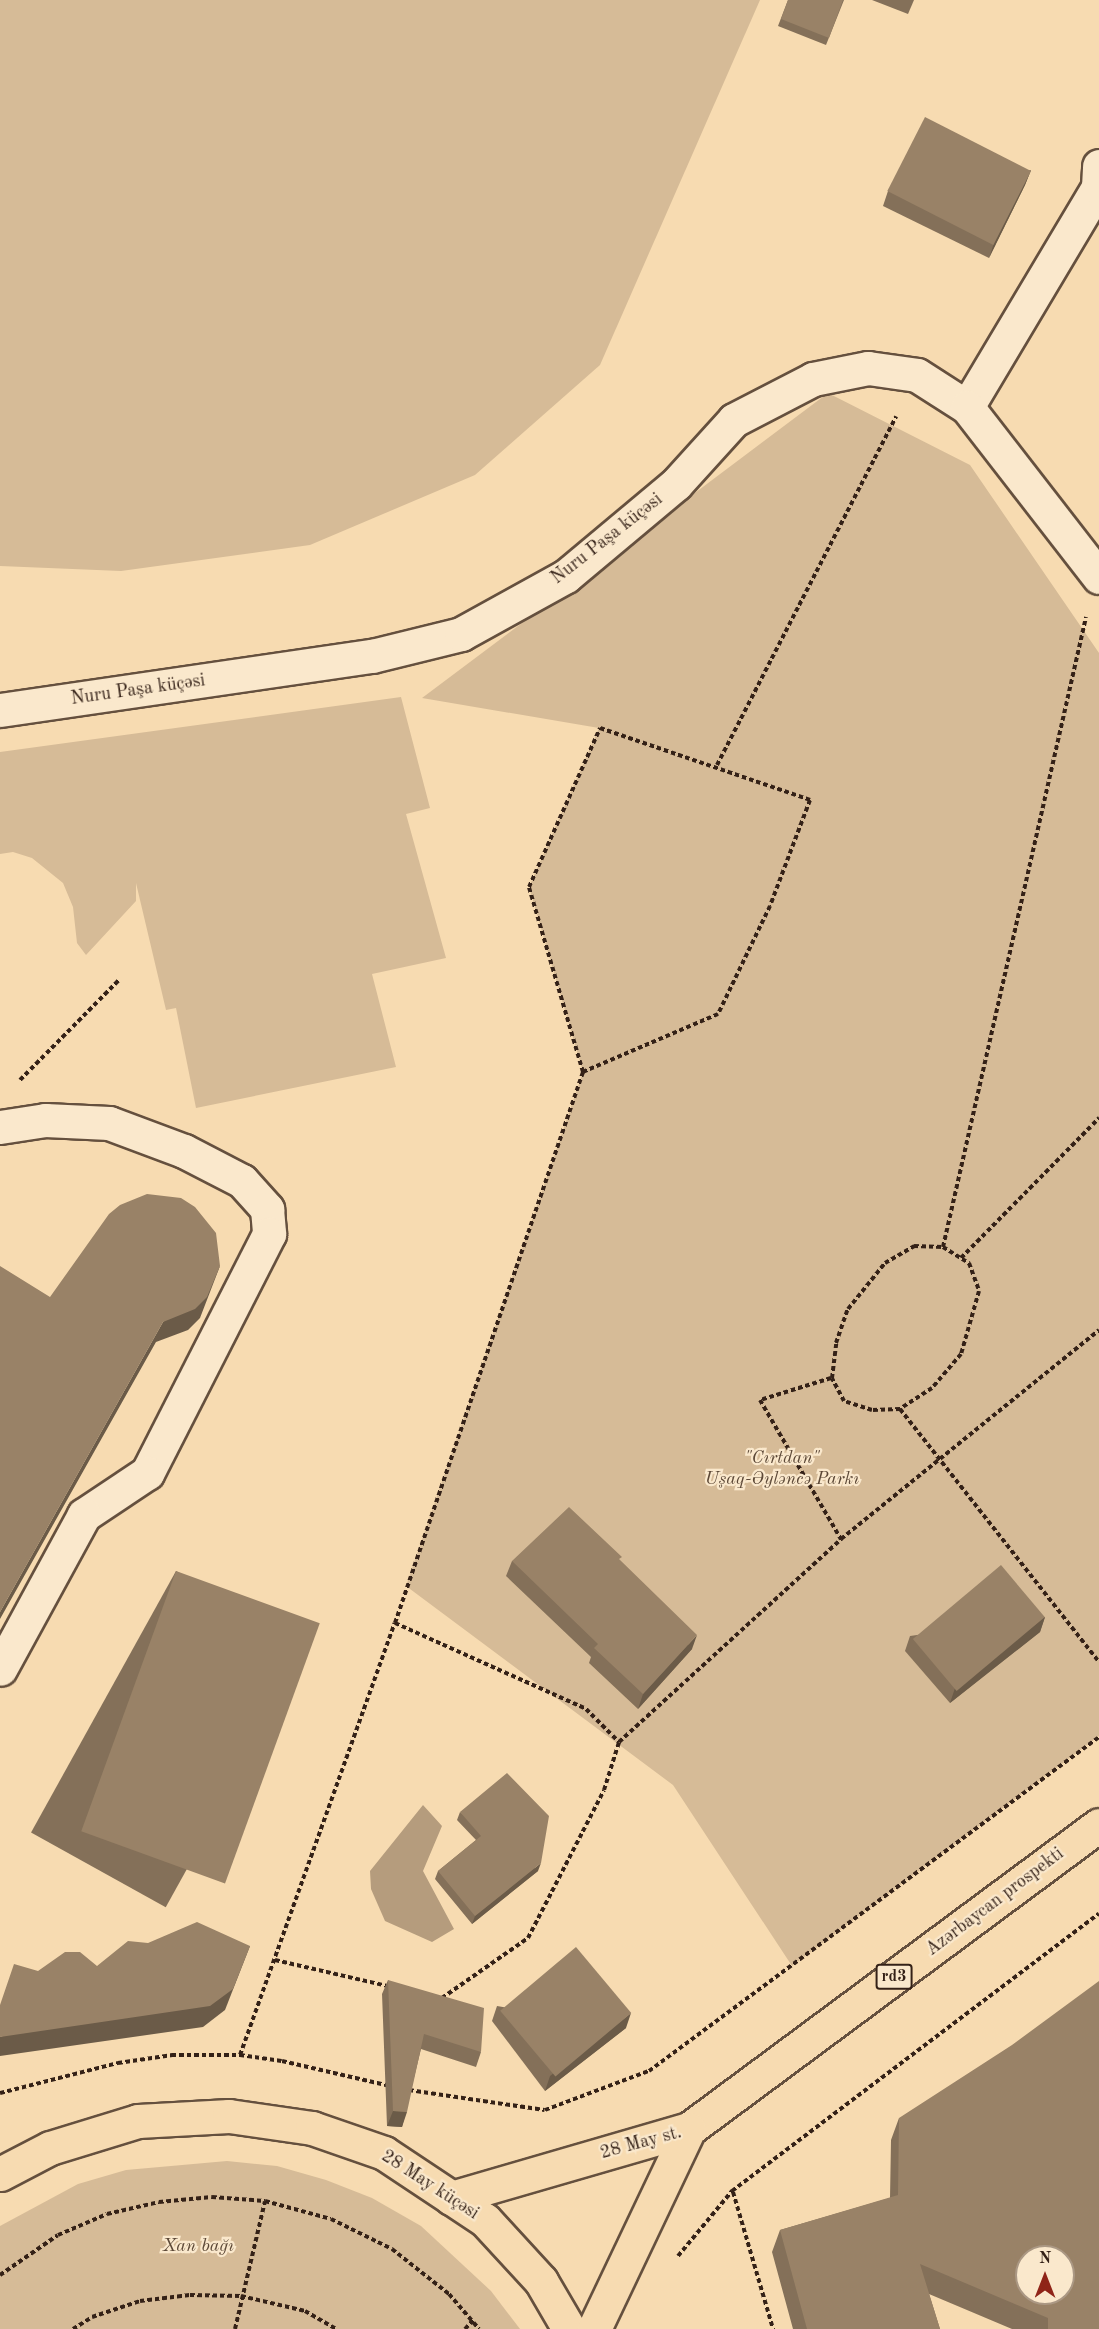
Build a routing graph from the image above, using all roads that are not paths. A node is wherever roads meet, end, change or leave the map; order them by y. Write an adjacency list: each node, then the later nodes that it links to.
1 (1099, 166): 2 (street)
2 (967, 407): 3 (street, Nuru Paşa küçəsi); 4 (street, Nuru Paşa küçəsi)
3 (1098, 575)
4 (0, 711)
5 (0, 1127): 6 (street)
6 (0, 1669)
7 (1099, 1825): 8 (main road, Azərbaycan prospekti / rd3)
8 (689, 2129): 10 (main road, 28 May st.); 12 (main road, 28 May st.)
9 (0, 2174): 10 (main road, 28 May küçəsi)
10 (451, 2198): 11 (main road, 28 May küçəsi)
11 (569, 2329)
12 (594, 2329)

